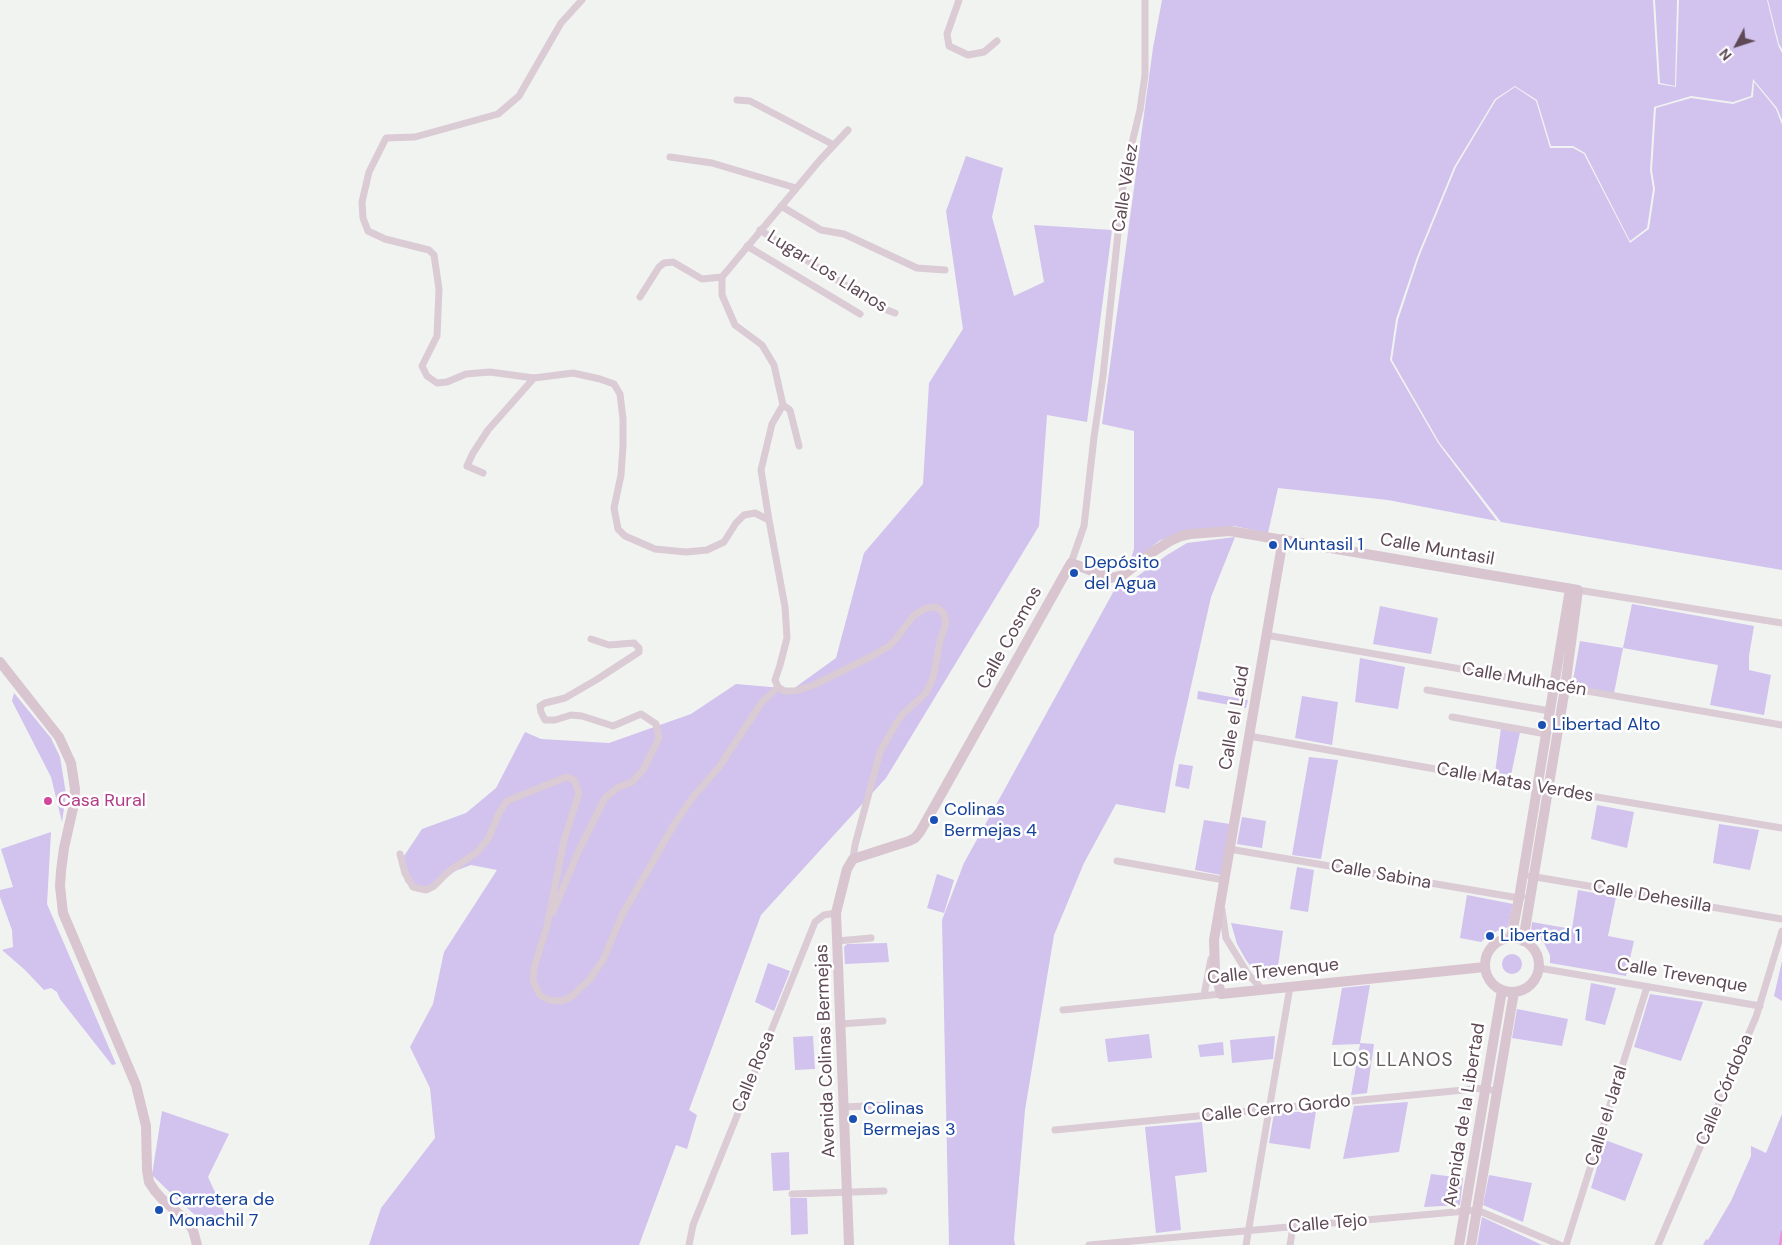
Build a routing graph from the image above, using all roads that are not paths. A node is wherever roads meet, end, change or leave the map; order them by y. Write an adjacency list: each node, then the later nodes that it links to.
1 (582, 0): 19 (street)
2 (959, 0): 4 (street)
3 (1145, 0): 18 (street, Calle Vélez)
4 (997, 41)
5 (738, 100): 7 (street)
6 (848, 130): 7 (street, Lugar Los Llanos)
7 (834, 145): 9 (street, Lugar Los Llanos)
8 (670, 157): 9 (street)
9 (796, 188): 10 (street, Lugar Los Llanos)
10 (781, 206): 11 (street, Lugar Los Llanos); 13 (street, Lugar Los Llanos)
11 (760, 230): 12 (street, Lugar Los Llanos); 16 (street, Lugar Los Llanos)
12 (747, 246): 14 (street, Lugar Los Llanos); 17 (street, Lugar Los Llanos)
13 (945, 270)
14 (722, 277): 15 (street); 20 (street)
15 (640, 297)
16 (894, 313)
17 (860, 314)
18 (1103, 376): 25 (street, Calle Cosmos)
19 (534, 378): 22 (street); 23 (street)
20 (783, 404): 21 (street); 23 (street)
21 (799, 446)
22 (483, 473)
23 (769, 520): 31 (street)
24 (1283, 539): 25 (street, Calle Muntasil); 26 (street, Calle Muntasil); 28 (street, Calle el Laúd)
25 (1071, 563): 44 (street, Calle Cosmos)
26 (1574, 590): 27 (street, Calle Muntasil); 32 (street)
27 (1782, 623)
28 (1266, 635): 32 (street, Calle Mulhacén); 38 (street, Calle el Laúd)
29 (591, 638): 53 (street)
30 (0, 662): 86 (street)
31 (778, 687): 44 (street); 53 (street)
32 (1560, 687): 34 (street); 36 (street, Calle Mulhacén); 40 (street)
33 (1428, 690): 34 (street)
34 (1550, 711): 37 (street)
35 (1452, 717): 37 (street)
36 (1782, 725)
37 (1546, 734): 39 (street)
38 (1249, 736): 39 (street, Calle Matas Verdes); 42 (street, Calle el Laúd)
39 (1537, 787): 40 (street, Calle Matas Verdes); 46 (street)
40 (1548, 789): 41 (street, Calle Matas Verdes); 46 (street)
41 (1782, 828)
42 (1230, 849): 47 (street, Calle el Laúd); 49 (street, Calle Sabina)
43 (400, 854): 53 (street)
44 (853, 859): 51 (street, Avenida Colinas Bermejas)
45 (1117, 861): 47 (street)
46 (1528, 876): 48 (street); 49 (street); 52 (street, Calle Dehesilla)
47 (1224, 880): 50 (street, Calle el Laúd)
48 (1531, 890): 49 (street); 58 (street)
49 (1519, 898): 56 (street)
50 (1221, 903): 59 (street, Calle el Laúd); 64 (street, Calle el Laúd)
51 (836, 913): 57 (street, Avenida Colinas Bermejas); 87 (street, Calle Rosa)
52 (1782, 919)
53 (547, 926)
54 (1782, 932): 69 (street, Calle Córdoba)
55 (871, 938): 57 (street)
56 (1511, 938): 58 (street); 60 (street)
57 (838, 941): 72 (street, Avenida Colinas Bermejas)
58 (1523, 941): 61 (street)
59 (1214, 949): 67 (street, Calle el Laúd); 68 (street, Calle el Laúd)
60 (1485, 967): 62 (street, Calle Trevenque); 65 (street)
61 (1539, 968): 63 (street, Calle Trevenque); 66 (street)
62 (1290, 987): 64 (street, Calle Trevenque); 77 (street)
63 (1647, 987): 69 (street, Calle Trevenque); 95 (street, Calle el Jaral)
64 (1263, 990): 67 (street, Calle Trevenque)
65 (1502, 990): 66 (street); 73 (street, Avenida de la Libertad)
66 (1514, 992): 74 (street, Avenida de la Libertad)
67 (1221, 994): 68 (street, Calle Trevenque)
68 (1204, 995): 70 (street, Calle Trevenque)
69 (1760, 1006): 96 (street, Calle Córdoba)
70 (1063, 1010)
71 (883, 1021): 72 (street)
72 (840, 1024): 76 (street, Avenida Colinas Bermejas)
73 (1484, 1088): 74 (street, Calle Cerro Gordo); 77 (street, Calle Cerro Gordo); 83 (street, Avenida de la Libertad)
74 (1498, 1092): 82 (street, Avenida de la Libertad)
75 (892, 1105): 76 (street)
76 (843, 1107): 80 (street, Avenida Colinas Bermejas)
77 (1269, 1109): 78 (street, Calle Cerro Gordo); 85 (street)
78 (1054, 1130)
79 (884, 1191): 80 (street)
80 (848, 1192): 81 (street); 88 (street, Avenida Colinas Bermejas)
81 (792, 1194)
82 (1477, 1210): 83 (street, Calle Tejo); 93 (street, Avenida de la Libertad); 94 (street, Calle Tejo)
83 (1466, 1211): 84 (street, Calle Tejo); 92 (street, Avenida de la Libertad)
84 (1293, 1227): 85 (street, Calle Tejo); 91 (street)
85 (1248, 1231): 89 (street, Calle Tejo); 90 (street)
86 (197, 1245)
87 (689, 1245)
88 (849, 1245)
89 (1089, 1245)
90 (1246, 1245)
91 (1290, 1245)
92 (1459, 1245)
93 (1471, 1245)
94 (1560, 1245)
95 (1566, 1245)
96 (1658, 1245)

